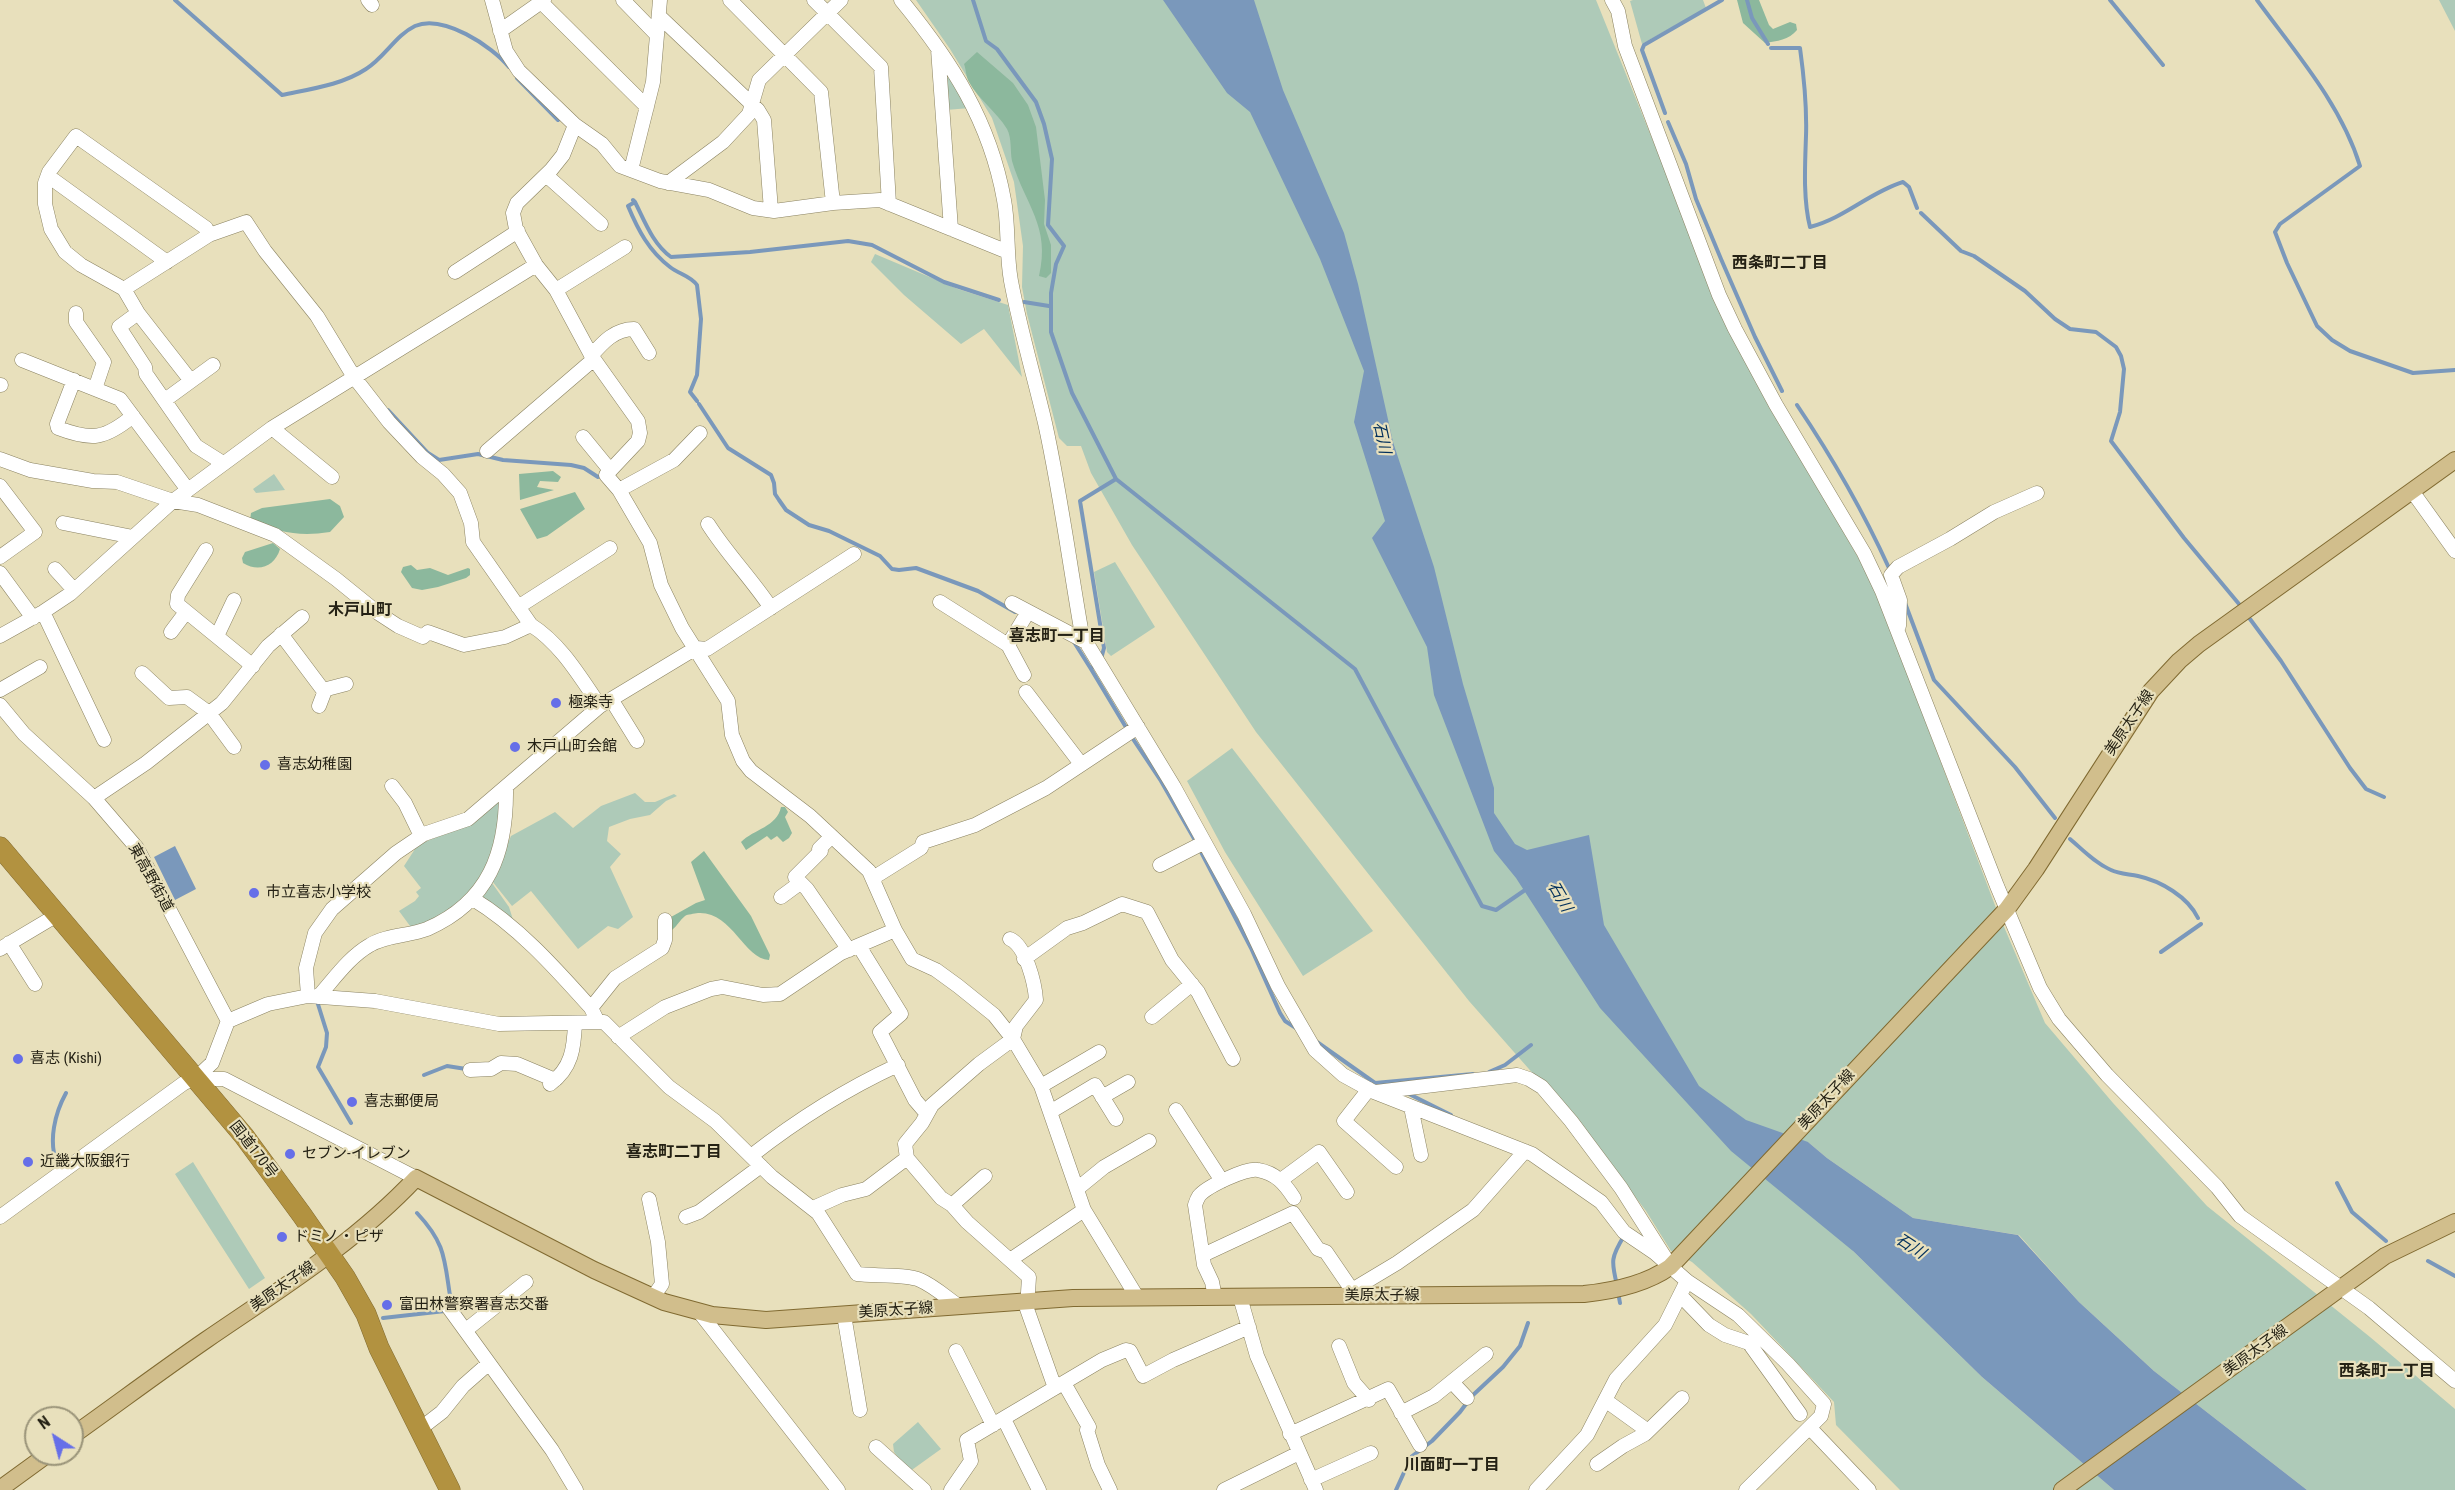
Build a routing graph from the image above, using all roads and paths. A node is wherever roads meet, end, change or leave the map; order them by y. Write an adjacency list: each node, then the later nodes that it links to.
1 (492, 0): 12 (street)
2 (622, 0): 13 (street)
3 (660, 0): 11 (street)
4 (730, 0): 15 (street)
5 (814, 0): 10 (street)
6 (841, 0): 10 (street)
7 (901, 0): 14 (street)
8 (1612, 0): 85 (street)
9 (542, 1): 12 (street); 17 (street)
10 (828, 13): 15 (street); 24 (street)
11 (659, 15): 13 (street); 16 (street)
12 (500, 31): 18 (street)
13 (657, 35): 17 (street)
14 (938, 47): 27 (street); 31 (street)
15 (784, 55): 16 (street); 23 (street)
16 (752, 104): 22 (street); 25 (street)
17 (647, 107): 19 (street)
18 (575, 125): 19 (street); 20 (street)
19 (631, 170): 22 (street)
20 (546, 175): 26 (street); 28 (street)
21 (48, 176): 29 (street); 32 (street); 35 (street)
22 (668, 183): 25 (street)
23 (833, 203): 24 (street); 25 (street)
24 (889, 204): 27 (street)
25 (771, 210)
26 (601, 224)
27 (951, 229): 31 (street)
28 (518, 231): 33 (street); 34 (street)
29 (209, 235): 32 (street); 43 (street)
30 (625, 247): 36 (street)
31 (1008, 252): 90 (street)
32 (167, 262): 35 (street)
33 (536, 265): 36 (street); 43 (street)
34 (454, 272)
35 (124, 289): 38 (street)
36 (556, 290): 40 (street)
37 (76, 313): 46 (street)
38 (138, 313): 45 (street); 47 (street)
39 (649, 353): 40 (street)
40 (593, 358): 52 (street); 56 (street)
41 (22, 360): 44 (street)
42 (213, 365): 45 (street)
43 (354, 377): 49 (street); 78 (street)
44 (74, 380): 46 (street); 48 (street)
45 (191, 381): 47 (street)
46 (95, 389): 48 (street)
47 (165, 400): 55 (street)
48 (133, 416): 59 (street)
49 (272, 428): 55 (street); 57 (street)
50 (700, 433): 60 (street)
51 (583, 437): 56 (street)
52 (487, 451)
53 (0, 459): 63 (street)
54 (2455, 460): 61 (main road, 美原太子線)
55 (224, 463): 59 (street)
56 (610, 470): 60 (street)
57 (332, 477)
58 (0, 486): 71 (street)
59 (188, 490): 63 (street)
60 (619, 490): 92 (street)
61 (2412, 491): 69 (street); 122 (main road, 美原太子線)
62 (2037, 493): 85 (street)
63 (173, 501): 66 (street); 84 (street)
64 (63, 523): 66 (street)
65 (708, 524): 79 (street)
66 (133, 537): 74 (street)
67 (610, 548): 78 (street)
68 (206, 550): 80 (street)
69 (2455, 551)
70 (854, 554): 79 (street)
71 (0, 557)
72 (55, 569): 74 (street)
73 (0, 573): 82 (street)
74 (74, 590): 82 (street)
75 (234, 600): 89 (street)
76 (940, 602): 91 (street)
77 (1012, 603): 81 (street)
78 (519, 607): 84 (street)
79 (771, 608): 92 (street)
80 (186, 612): 86 (street); 89 (street)
81 (1028, 612): 90 (street); 91 (street)
82 (38, 615): 88 (street); 106 (street)
83 (302, 616): 87 (street)
84 (531, 625): 101 (street)
85 (1898, 631): 122 (street)
86 (171, 632)
87 (281, 634): 93 (street); 99 (street)
88 (0, 636)
89 (217, 636): 93 (street)
90 (1086, 642): 105 (street)
91 (1008, 645): 96 (street)
92 (696, 648): 101 (street); 114 (street)
93 (253, 666): 104 (street)
94 (40, 667): 98 (street)
95 (142, 673): 104 (street)
96 (1024, 675)
97 (346, 684): 99 (street)
98 (0, 690)
99 (323, 690): 103 (street)
100 (1026, 692): 109 (street)
101 (606, 703): 107 (street); 111 (street)
102 (0, 705): 112 (street, 東高野街道)
103 (319, 706)
104 (209, 713): 108 (street); 112 (street)
105 (1137, 727): 109 (street); 115 (street)
106 (104, 740)
107 (637, 741)
108 (234, 747)
109 (1081, 764): 118 (street)
110 (392, 786): 113 (street)
111 (506, 788): 113 (street); 121 (street)
112 (94, 798): 135 (street, 東高野街道)
113 (421, 836): 132 (street)
114 (831, 837): 118 (street); 119 (street)
115 (1198, 845): 117 (street); 147 (street)
116 (0, 847): 123 (highway, 国道170号)
117 (1161, 865)
118 (873, 878): 125 (street)
119 (800, 883): 120 (street); 128 (street)
120 (781, 897)
121 (473, 899): 132 (street); 133 (street)
122 (2002, 914): 178 (main road, 美原太子線); 182 (street)
123 (57, 915): 127 (street); 144 (highway, 国道170号)
124 (665, 920): 133 (street)
125 (896, 930): 128 (street); 139 (street)
126 (1010, 939): 129 (street)
127 (4, 946): 130 (street)
128 (854, 948): 138 (street); 142 (street)
129 (1024, 959): 131 (street); 139 (street)
130 (35, 984)
131 (1192, 984): 134 (street); 141 (street)
132 (313, 996): 135 (street); 137 (street)
133 (591, 1008): 136 (street)
134 (1152, 1017)
135 (228, 1021): 144 (street)
136 (598, 1022): 137 (street); 138 (street)
137 (575, 1023): 143 (street)
138 (618, 1037): 157 (street)
139 (1013, 1039): 146 (street); 152 (street)
140 (1099, 1052): 146 (street)
141 (1233, 1059)
142 (898, 1065): 152 (street); 157 (street)
143 (470, 1070)
144 (195, 1079): 162 (street); 172 (street); 175 (highway, 国道170号)
145 (1128, 1082): 148 (street)
146 (1041, 1086): 151 (street)
147 (1372, 1091): 149 (street); 160 (street); 178 (street)
148 (1102, 1097): 151 (street); 153 (street)
149 (1411, 1107): 155 (street); 156 (street)
150 (1176, 1110): 164 (street)
151 (1050, 1112): 165 (street)
152 (927, 1114): 158 (street)
153 (1116, 1119)
154 (1149, 1141): 165 (street)
155 (1526, 1151): 178 (street); 181 (street)
156 (1421, 1155)
157 (751, 1156): 159 (street)
158 (907, 1158): 169 (street); 170 (street)
159 (761, 1167): 170 (street); 173 (street)
160 (1396, 1167)
161 (984, 1176): 169 (street)
162 (416, 1178): 175 (main road, 美原太子線); 191 (main road, 美原太子線)
163 (1281, 1180): 164 (street); 166 (street); 167 (street)
164 (1222, 1181): 176 (street)
165 (1077, 1189): 171 (street)
166 (1347, 1192)
167 (1294, 1198)
168 (649, 1199): 184 (street)
169 (952, 1205): 177 (street)
170 (813, 1208): 190 (street)
171 (1084, 1210): 177 (street); 187 (street)
172 (0, 1217)
173 (686, 1217)
174 (2455, 1222): 182 (main road, 美原太子線)
175 (329, 1254): 210 (main road, 美原太子線); 212 (highway, 国道170号)
176 (1203, 1255): 181 (street); 185 (street)
177 (1010, 1260): 188 (street)
178 (1672, 1264): 179 (street); 181 (main road, 美原太子線)
179 (1687, 1281): 183 (street); 211 (street)
180 (525, 1282): 194 (street)
181 (1347, 1293): 186 (main road, 美原太子線)
182 (2337, 1293): 199 (street); 234 (main road, 美原太子線)
183 (1680, 1295): 205 (street); 208 (street)
184 (653, 1297)
185 (1215, 1297): 186 (main road, 美原太子線); 187 (main road, 美原太子線)
186 (1240, 1297): 193 (street)
187 (1137, 1298): 188 (main road, 美原太子線)
188 (1028, 1301): 190 (main road, 美原太子線); 201 (street)
189 (446, 1304): 194 (street)
190 (960, 1307): 192 (main road, 美原太子線)
191 (700, 1313): 192 (main road, 美原太子線); 226 (street)
192 (844, 1315): 206 (street)
193 (1249, 1327): 201 (street); 214 (street)
194 (466, 1330): 198 (street)
195 (1339, 1346): 204 (street)
196 (956, 1351): 209 (street)
197 (1486, 1354): 200 (street)
198 (488, 1364): 212 (street); 225 (street)
199 (2455, 1381)
200 (1452, 1382): 202 (street); 207 (street)
201 (1060, 1386): 209 (street); 230 (street)
202 (1467, 1398)
203 (1682, 1398): 213 (street)
204 (1369, 1400): 207 (street); 214 (street)
205 (1605, 1400): 213 (street); 223 (street)
206 (860, 1410)
207 (1401, 1413): 215 (street)
208 (1800, 1414)
209 (999, 1422): 228 (street); 229 (street)
210 (84, 1428)
211 (1810, 1428): 232 (street); 233 (street)
212 (420, 1429): 224 (highway, 国道170号)
213 (1648, 1431): 219 (street)
214 (1290, 1434): 217 (street)
215 (1420, 1445)
216 (876, 1447): 227 (street)
217 (1299, 1453): 221 (street); 231 (street)
218 (1371, 1453): 221 (street)
219 (1597, 1464)
220 (32, 1466): 222 (main road)
221 (1314, 1485)
222 (0, 1489)
223 (1540, 1489)
224 (450, 1490)
225 (576, 1490)
226 (838, 1490)
227 (924, 1490)
228 (951, 1490)
229 (1039, 1490)
230 (1110, 1490)
231 (1224, 1490)
232 (1746, 1490)
233 (1869, 1490)
234 (2062, 1490)

